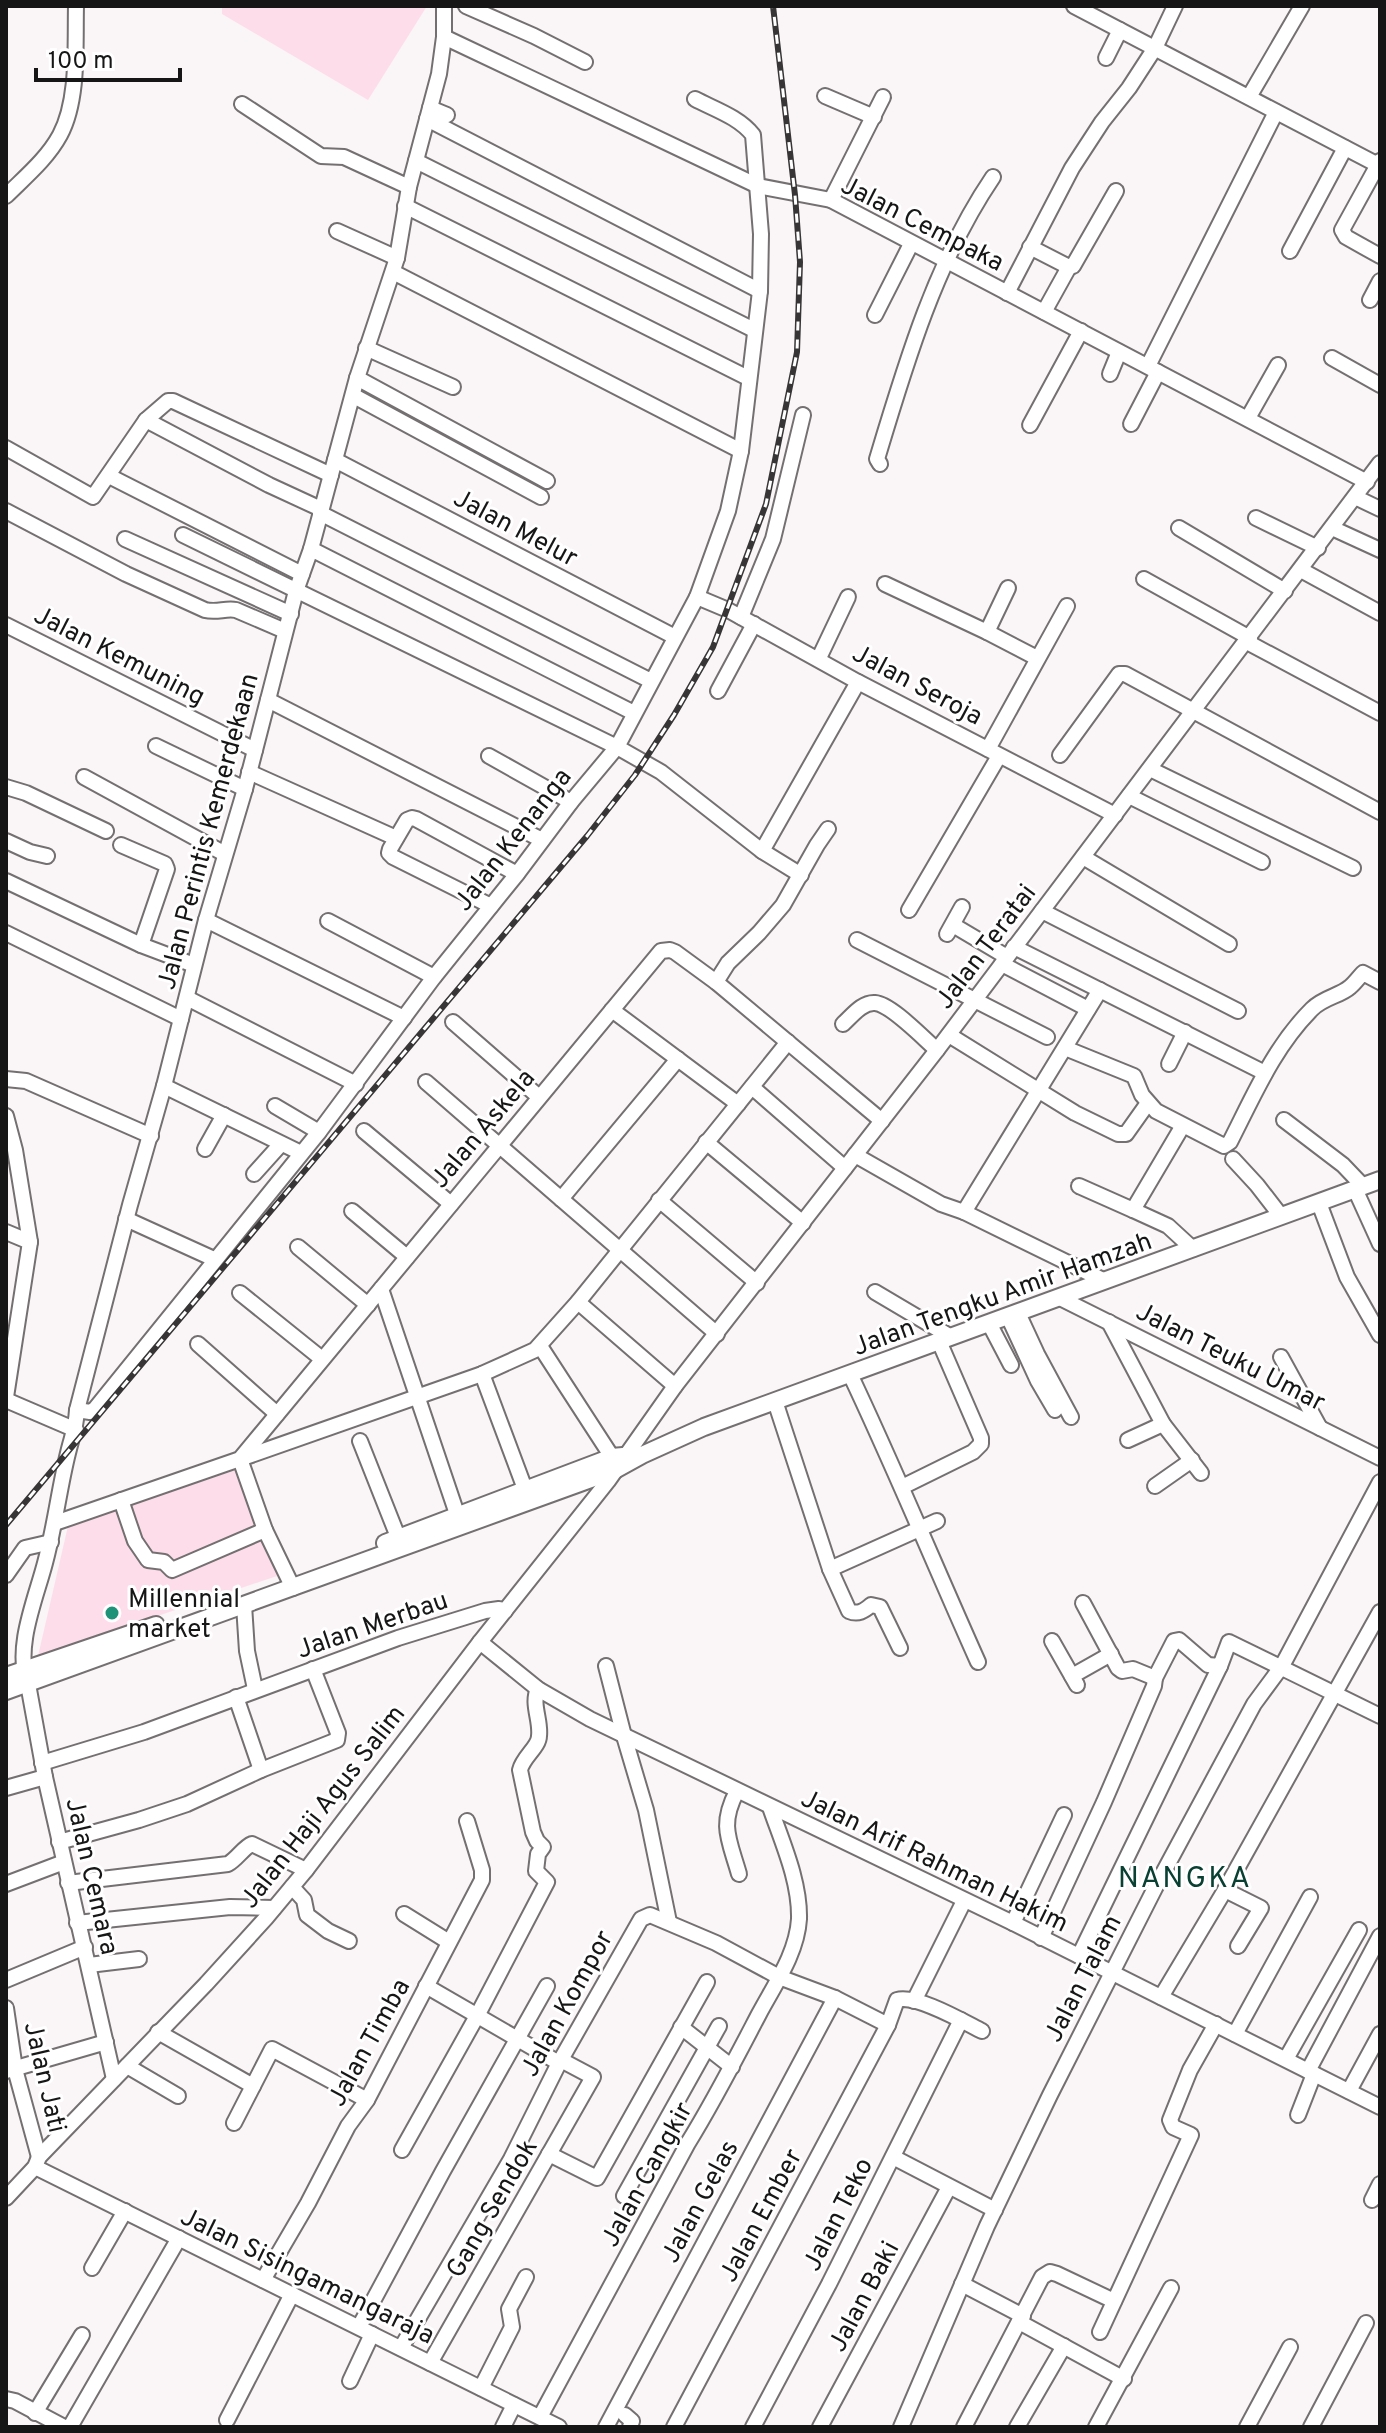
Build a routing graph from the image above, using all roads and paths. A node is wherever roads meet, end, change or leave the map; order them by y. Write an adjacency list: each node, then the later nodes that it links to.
1 (76, 6): 29 (street)
2 (466, 6): 12 (street)
3 (1074, 6): 7 (street)
4 (1175, 6): 10 (street)
5 (1302, 6): 15 (street)
6 (447, 7): 9 (street, Jalan Perintis Kemerdekaan)
7 (1098, 12): 8 (street)
8 (1120, 30): 10 (street); 11 (street)
9 (444, 37): 19 (street, Jalan Perintis Kemerdekaan); 26 (street, Jalan Cempaka)
10 (1155, 48): 15 (street); 34 (street)
11 (1106, 58)
12 (585, 62)
13 (825, 96): 21 (street)
14 (883, 97): 21 (street)
15 (1249, 97): 18 (street)
16 (695, 99): 26 (street, Jalan Kenanga)
17 (242, 104): 27 (street)
18 (1276, 112): 22 (street); 52 (street)
19 (429, 114): 20 (street); 23 (street, Jalan Perintis Kemerdekaan); 41 (street)
20 (447, 115)
21 (874, 117): 30 (street)
22 (1345, 148): 24 (street); 35 (street)
23 (416, 161): 27 (street, Jalan Perintis Kemerdekaan); 46 (street)
24 (1379, 164): 36 (street)
25 (993, 177): 37 (street)
26 (758, 186): 30 (street, Jalan Cempaka); 41 (street, Jalan Kenanga)
27 (409, 187): 31 (street, Jalan Perintis Kemerdekaan)
28 (1116, 191): 39 (street)
29 (6, 196)
30 (831, 200): 33 (street, Jalan Cempaka)
31 (405, 206): 38 (street, Jalan Perintis Kemerdekaan); 55 (street)
32 (337, 231): 38 (street)
33 (911, 244): 37 (street, Jalan Cempaka); 45 (street)
34 (1030, 247): 39 (street); 42 (street)
35 (1290, 251)
36 (1380, 256)
37 (947, 261): 42 (street, Jalan Cempaka); 68 (street)
38 (395, 265): 48 (street, Jalan Perintis Kemerdekaan); 65 (street)
39 (1069, 267): 44 (street)
40 (1380, 281): 43 (street)
41 (760, 291): 46 (street, Jalan Kenanga)
42 (1007, 293): 44 (street, Jalan Cempaka)
43 (1370, 300)
44 (1044, 312): 47 (street, Jalan Cempaka)
45 (875, 315)
46 (754, 330): 55 (street, Jalan Kenanga)
47 (1081, 331): 49 (street, Jalan Cempaka); 63 (street)
48 (366, 348): 54 (street, Jalan Perintis Kemerdekaan); 57 (street)
49 (1119, 352): 52 (street, Jalan Cempaka); 53 (street)
50 (1332, 358): 56 (street)
51 (1278, 365): 60 (street)
52 (1153, 369): 60 (street, Jalan Cempaka); 62 (street)
53 (1110, 374)
54 (357, 378): 58 (street, Jalan Perintis Kemerdekaan); 71 (street)
55 (748, 378): 65 (street, Jalan Kenanga)
56 (1380, 385)
57 (453, 387)
58 (354, 396): 66 (street, Jalan Perintis Kemerdekaan); 73 (street)
59 (803, 415): 98 (street)
60 (1248, 418): 72 (street, Jalan Cempaka)
61 (146, 420): 69 (street); 70 (street); 77 (street)
62 (1131, 424)
63 (1030, 425)
64 (6, 448): 70 (street)
65 (741, 451): 93 (street, Jalan Kenanga)
66 (335, 460): 69 (street, Jalan Perintis Kemerdekaan); 102 (street, Jalan Melur)
67 (1380, 463): 72 (street, Jalan Teratai)
68 (880, 464)
69 (331, 475): 77 (street, Jalan Perintis Kemerdekaan)
70 (109, 476): 87 (street)
71 (547, 481)
72 (1367, 482): 74 (street, Jalan Teratai)
73 (541, 497)
74 (1355, 497): 75 (street); 80 (street, Jalan Teratai)
75 (1380, 509)
76 (6, 511): 100 (street)
77 (320, 511): 84 (street, Jalan Perintis Kemerdekaan); 106 (street)
78 (1256, 518): 83 (street)
79 (1179, 528): 92 (street)
80 (1332, 528): 83 (street, Jalan Teratai); 85 (street)
81 (183, 535): 91 (street)
82 (125, 539): 97 (street)
83 (1318, 548): 86 (street, Jalan Teratai)
84 (311, 549): 87 (street, Jalan Perintis Kemerdekaan); 111 (street)
85 (1380, 550)
86 (1301, 570): 92 (street, Jalan Teratai); 96 (street)
87 (302, 574): 91 (street, Jalan Perintis Kemerdekaan)
88 (1144, 579): 103 (street)
89 (885, 584): 101 (street)
90 (1008, 588): 101 (street)
91 (296, 591): 97 (street, Jalan Perintis Kemerdekaan); 114 (street)
92 (1285, 591): 103 (street, Jalan Teratai)
93 (697, 597): 98 (street, Jalan Seroja); 102 (street, Jalan Kenanga)
94 (848, 597): 104 (street)
95 (1067, 606): 105 (street)
96 (1380, 613)
97 (291, 614): 100 (street, Jalan Perintis Kemerdekaan)
98 (748, 620): 104 (street, Jalan Seroja); 108 (street)
99 (7, 628): 115 (street, Jalan Kemuning)
100 (285, 631): 109 (street, Jalan Perintis Kemerdekaan)
101 (987, 632): 105 (street)
102 (675, 637): 106 (street, Jalan Kenanga)
103 (1248, 640): 110 (street, Jalan Teratai); 112 (street)
104 (819, 658): 107 (street, Jalan Seroja)
105 (1037, 658): 116 (street)
106 (651, 681): 111 (street, Jalan Kenanga)
107 (858, 682): 116 (street, Jalan Seroja); 134 (street)
108 (718, 691)
109 (268, 700): 115 (street, Jalan Perintis Kemerdekaan); 131 (street)
110 (1193, 712): 117 (street); 119 (street, Jalan Teratai); 126 (street)
111 (634, 713): 114 (street, Jalan Kenanga)
112 (1380, 713)
113 (156, 746): 123 (street)
114 (617, 747): 125 (street, Jalan Kenanga); 134 (street)
115 (255, 750): 120 (street, Jalan Perintis Kemerdekaan)
116 (994, 752): 127 (street, Jalan Seroja); 145 (street)
117 (1060, 755)
118 (489, 756): 125 (street)
119 (1150, 769): 124 (street, Jalan Teratai); 139 (street)
120 (249, 772): 123 (street, Jalan Perintis Kemerdekaan); 130 (street)
121 (84, 777): 135 (street)
122 (6, 787): 129 (street)
123 (245, 789): 135 (street, Jalan Perintis Kemerdekaan)
124 (1129, 796): 127 (street, Jalan Teratai); 138 (street)
125 (571, 802): 131 (street, Jalan Kenanga)
126 (1380, 812)
127 (1115, 815): 137 (street, Jalan Teratai)
128 (828, 829): 141 (street)
129 (106, 831)
130 (396, 838): 140 (street); 143 (street)
131 (542, 840): 140 (street, Jalan Kenanga)
132 (6, 841): 136 (street)
133 (121, 845): 152 (street)
134 (762, 851): 141 (street)
135 (225, 854): 147 (street, Jalan Perintis Kemerdekaan)
136 (47, 856)
137 (1083, 857): 146 (street, Jalan Teratai); 151 (street)
138 (1262, 862)
139 (1353, 868)
140 (517, 874): 143 (street, Jalan Kenanga)
141 (801, 875): 156 (street)
142 (6, 881): 152 (street)
143 (491, 906): 155 (street, Jalan Kenanga)
144 (962, 907): 153 (street)
145 (909, 910)
146 (1042, 911): 153 (street, Jalan Teratai); 163 (street)
147 (206, 920): 154 (street, Jalan Perintis Kemerdekaan); 164 (street)
148 (328, 921): 155 (street)
149 (6, 933): 165 (street)
150 (857, 940): 160 (street)
151 (1229, 944)
152 (141, 945): 154 (street)
153 (1008, 956): 158 (street); 160 (street, Jalan Teratai); 161 (street)
154 (194, 965): 159 (street, Jalan Perintis Kemerdekaan)
155 (434, 977): 164 (street, Jalan Kenanga)
156 (716, 982): 162 (street, Jalan Askela); 171 (street, Jalan Askela)
157 (1380, 982): 176 (street)
158 (1100, 990): 161 (street); 168 (street)
159 (187, 998): 165 (street, Jalan Perintis Kemerdekaan); 179 (street)
160 (974, 1001): 169 (street, Jalan Teratai); 170 (street)
161 (1088, 1009): 172 (street)
162 (612, 1010): 174 (street); 183 (street, Jalan Askela)
163 (1238, 1011)
164 (404, 1018): 179 (street, Jalan Kenanga)
165 (181, 1019): 180 (street, Jalan Perintis Kemerdekaan)
166 (453, 1022): 183 (street)
167 (843, 1024): 173 (street)
168 (1185, 1032): 175 (street); 176 (street)
169 (949, 1035): 173 (street, Jalan Teratai); 182 (street)
170 (1047, 1037)
171 (788, 1042): 181 (street); 190 (street, Jalan Askela)
172 (1065, 1048): 182 (street); 184 (street)
173 (937, 1050): 190 (street, Jalan Teratai)
174 (678, 1059): 185 (street); 207 (street)
175 (1169, 1064)
176 (1265, 1073): 191 (street)
177 (6, 1079): 194 (street)
178 (426, 1082): 197 (street)
179 (356, 1084): 193 (street, Jalan Kenanga)
180 (164, 1086): 187 (street); 194 (street, Jalan Perintis Kemerdekaan)
181 (752, 1087): 185 (street); 202 (street)
182 (1037, 1090): 184 (street); 213 (street)
183 (539, 1097): 197 (street, Jalan Askela)
184 (1148, 1103): 191 (street)
185 (738, 1104): 195 (street)
186 (275, 1106): 193 (street)
187 (224, 1115): 196 (street); 198 (street)
188 (6, 1116): 218 (street)
189 (1284, 1120): 206 (street)
190 (882, 1121): 200 (street, Jalan Teratai)
191 (1182, 1127): 211 (street)
192 (364, 1131): 210 (street)
193 (319, 1132): 199 (street, Jalan Kenanga)
194 (151, 1136): 215 (street, Jalan Perintis Kemerdekaan)
195 (706, 1142): 208 (street); 216 (street)
196 (281, 1144): 199 (street); 203 (street)
197 (500, 1146): 207 (street); 210 (street, Jalan Askela)
198 (205, 1149)
199 (301, 1153): 224 (street, Jalan Kenanga)
200 (855, 1155): 202 (street, Jalan Teratai); 213 (street)
201 (1233, 1159): 214 (street)
202 (845, 1168): 216 (street, Jalan Teratai)
203 (254, 1174)
204 (1380, 1180): 206 (main road, Jalan Tengku Amir Hamzah)
205 (1079, 1186): 211 (street)
206 (1359, 1188): 209 (main road, Jalan Tengku Amir Hamzah); 219 (street)
207 (561, 1199): 222 (street)
208 (659, 1200): 222 (street); 226 (street)
209 (1319, 1203): 214 (main road, Jalan Tengku Amir Hamzah); 237 (street)
210 (451, 1204): 223 (street, Jalan Askela)
211 (1133, 1210): 221 (street)
212 (352, 1211): 223 (street)
213 (964, 1212): 225 (street)
214 (1281, 1216): 221 (main road, Jalan Tengku Amir Hamzah)
215 (126, 1219): 224 (street); 250 (street, Jalan Perintis Kemerdekaan)
216 (803, 1223): 226 (street, Jalan Teratai)
217 (6, 1232): 218 (street)
218 (30, 1242): 248 (street)
219 (1380, 1244)
220 (298, 1247): 232 (street)
221 (1193, 1249): 225 (main road, Jalan Tengku Amir Hamzah)
222 (619, 1250): 231 (street); 236 (street)
223 (407, 1257): 227 (street, Jalan Askela)
224 (214, 1259): 250 (street, Jalan Kenanga)
225 (1105, 1281): 230 (main road, Jalan Tengku Amir Hamzah)
226 (757, 1283): 236 (street, Jalan Teratai)
227 (381, 1289): 232 (street, Jalan Askela); 247 (street)
228 (875, 1292): 238 (street)
229 (240, 1293): 242 (street)
230 (1060, 1298): 233 (main road, Jalan Tengku Amir Hamzah); 234 (street, Jalan Teuku Umar)
231 (578, 1302): 240 (street); 246 (street)
232 (368, 1305): 242 (street, Jalan Askela)
233 (1013, 1314): 235 (main road, Jalan Tengku Amir Hamzah); 251 (street); 253 (street)
234 (1109, 1322): 254 (street); 255 (street, Jalan Teuku Umar)
235 (989, 1323): 238 (main road, Jalan Tengku Amir Hamzah); 243 (street)
236 (717, 1334): 246 (street, Jalan Teratai)
237 (1380, 1335)
238 (945, 1339): 245 (main road, Jalan Tengku Amir Hamzah); 266 (street)
239 (198, 1344): 252 (street)
240 (540, 1346): 244 (street); 259 (street)
241 (1281, 1357): 255 (street)
242 (322, 1359): 252 (street, Jalan Askela)
243 (1011, 1365)
244 (482, 1374): 247 (street); 267 (street)
245 (850, 1374): 249 (main road, Jalan Tengku Amir Hamzah); 266 (street)
246 (675, 1386): 259 (street, Jalan Teratai)
247 (418, 1395): 261 (street); 269 (street)
248 (6, 1398): 256 (street)
249 (775, 1401): 259 (main road, Jalan Tengku Amir Hamzah); 276 (street)
250 (77, 1410): 256 (street, Jalan Perintis Kemerdekaan)
251 (1055, 1410)
252 (277, 1414): 261 (street, Jalan Askela)
253 (1071, 1417)
254 (1163, 1424): 257 (street); 262 (street)
255 (1320, 1428): 260 (street, Jalan Teuku Umar)
256 (76, 1430): 271 (street, Jalan Perintis Kemerdekaan)
257 (1128, 1440)
258 (360, 1441): 274 (street)
259 (625, 1458): 267 (main road, Jalan Tengku Amir Hamzah); 278 (main road, Jalan Tengku Amir Hamzah); 281 (street, Jalan Haji Agus Salim)
260 (1380, 1458)
261 (240, 1459): 268 (street); 272 (street)
262 (1192, 1460): 263 (street); 265 (street)
263 (1201, 1473)
264 (1380, 1482): 291 (street, Jalan Talam)
265 (1155, 1486)
266 (902, 1487): 273 (street)
267 (525, 1489): 269 (main road, Jalan Tengku Amir Hamzah)
268 (121, 1500): 271 (street); 272 (street)
269 (457, 1514): 274 (main road, Jalan Tengku Amir Hamzah)
270 (937, 1521): 273 (street)
271 (55, 1523): 275 (street, Jalan Perintis Kemerdekaan)
272 (265, 1530): 278 (street)
273 (919, 1530): 276 (street); 288 (street)
274 (398, 1537): 278 (main road, Jalan Tengku Amir Hamzah)
275 (51, 1542): 277 (street); 294 (street, Jalan Perintis Kemerdekaan)
276 (830, 1569): 286 (street)
277 (6, 1575)
278 (290, 1583): 280 (main road, Jalan Tengku Amir Hamzah); 294 (main road, Jalan Tengku Amir Hamzah)
279 (1083, 1603): 287 (street)
280 (244, 1605): 294 (main road, Jalan Tengku Amir Hamzah); 296 (street)
281 (505, 1611): 284 (street, Jalan Haji Agus Salim); 292 (street, Jalan Merbau)
282 (1380, 1612): 285 (street)
283 (1052, 1641): 287 (street)
284 (480, 1642): 297 (street, Jalan Arif Rahman Hakim); 312 (street, Jalan Haji Agus Salim)
285 (1374, 1642): 299 (street)
286 (900, 1648)
287 (1111, 1654): 295 (street)
288 (978, 1662)
289 (606, 1666): 302 (street)
290 (1220, 1666): 291 (street); 295 (street); 332 (street)
291 (1282, 1666): 299 (street); 335 (street, Jalan Talam)
292 (313, 1669): 296 (street, Jalan Merbau); 304 (street)
293 (6, 1676): 294 (main road, Jalan Tengku Amir Hamzah)
294 (25, 1677): 298 (main road, Jalan Tengku Amir Hamzah); 303 (street, Jalan Cemara)
295 (1155, 1678): 327 (street)
296 (255, 1689): 300 (street, Jalan Merbau)
297 (538, 1689): 302 (street, Jalan Arif Rahman Hakim); 345 (street)
298 (6, 1691)
299 (1336, 1694): 301 (street); 317 (street)
300 (236, 1697): 303 (street, Jalan Merbau); 304 (street)
301 (1379, 1713)
302 (624, 1736): 306 (street, Jalan Arif Rahman Hakim); 322 (street)
303 (43, 1770): 305 (street, Jalan Merbau); 310 (street, Jalan Cemara)
304 (261, 1770): 310 (street)
305 (6, 1788)
306 (737, 1791): 307 (street, Jalan Arif Rahman Hakim); 313 (street)
307 (770, 1807): 319 (street, Jalan Arif Rahman Hakim); 336 (street, Jalan Cangkir)
308 (1064, 1815): 324 (street)
309 (467, 1821): 329 (street, Jalan Timba)
310 (59, 1842): 311 (street, Jalan Cemara)
311 (64, 1862): 314 (street, Jalan Cemara); 315 (street)
312 (306, 1870): 314 (street); 316 (street, Jalan Haji Agus Salim)
313 (739, 1874)
314 (68, 1883): 323 (street, Jalan Cemara)
315 (6, 1884)
316 (292, 1887): 320 (street, Jalan Haji Agus Salim); 328 (street)
317 (1225, 1890): 330 (street); 341 (street)
318 (1310, 1897): 353 (street)
319 (964, 1901): 324 (street, Jalan Arif Rahman Hakim); 343 (street)
320 (274, 1908): 323 (street); 352 (street, Jalan Haji Agus Salim)
321 (404, 1914): 329 (street)
322 (669, 1922): 336 (street); 359 (street, Jalan Kompor)
323 (77, 1923): 331 (street, Jalan Cemara)
324 (1013, 1923): 327 (street, Jalan Arif Rahman Hakim)
325 (1359, 1930): 358 (street)
326 (1380, 1936): 363 (street)
327 (1041, 1938): 332 (street, Jalan Arif Rahman Hakim)
328 (349, 1941)
329 (449, 1942): 339 (street, Jalan Timba)
330 (1238, 1946)
331 (85, 1947): 334 (street, Jalan Cemara); 337 (street)
332 (1079, 1956): 335 (street, Jalan Arif Rahman Hakim)
333 (139, 1959): 334 (street)
334 (89, 1965): 356 (street, Jalan Cemara)
335 (1112, 1972): 341 (street, Jalan Arif Rahman Hakim); 381 (street, Jalan Talam)
336 (779, 1977): 342 (street); 361 (street, Jalan Cangkir)
337 (6, 1980)
338 (707, 1982): 350 (street)
339 (426, 1986): 345 (street); 368 (street, Jalan Timba)
340 (547, 1986): 355 (street)
341 (1161, 1997): 347 (street, Jalan Arif Rahman Hakim)
342 (835, 1998): 348 (street); 412 (street, Jalan Gelas)
343 (914, 2001): 346 (street); 348 (street, Jalan Ember)
344 (6, 2008): 362 (street, Jalan Jati)
345 (477, 2016): 355 (street); 372 (street)
346 (961, 2020): 351 (street); 374 (street, Jalan Teko)
347 (1216, 2024): 353 (street, Jalan Arif Rahman Hakim); 390 (street)
348 (888, 2025): 413 (street, Jalan Ember)
349 (719, 2026): 357 (street)
350 (681, 2027): 357 (street); 373 (street)
351 (982, 2031)
352 (158, 2032): 360 (street, Jalan Haji Agus Salim); 365 (street)
353 (1235, 2034): 358 (street, Jalan Arif Rahman Hakim)
354 (1380, 2034): 366 (street)
355 (517, 2040): 359 (street); 393 (street)
356 (106, 2042): 362 (street); 364 (street, Jalan Cemara)
357 (706, 2047): 361 (street); 378 (street)
358 (1286, 2059): 363 (street, Jalan Arif Rahman Hakim)
359 (560, 2061): 373 (street, Gang Sendok); 398 (street, Jalan Kompor)
360 (127, 2066): 364 (street, Jalan Haji Agus Salim); 367 (street)
361 (732, 2067): 406 (street, Jalan Cangkir)
362 (11, 2070): 375 (street, Jalan Jati)
363 (1311, 2072): 366 (street, Jalan Arif Rahman Hakim); 370 (street)
364 (114, 2079): 375 (street, Jalan Haji Agus Salim)
365 (253, 2086): 368 (street); 371 (street)
366 (1349, 2091): 369 (street, Jalan Arif Rahman Hakim)
367 (178, 2096)
368 (367, 2100): 386 (street, Jalan Timba)
369 (1380, 2107)
370 (1298, 2115)
371 (234, 2123)
372 (402, 2150)
373 (549, 2154): 399 (street, Gang Sendok)
374 (893, 2157): 377 (street); 414 (street, Jalan Teko)
375 (37, 2162): 379 (street, Jalan Haji Agus Salim); 382 (street, Jalan Sisingamangaraja)
376 (1380, 2184): 380 (street)
377 (949, 2187): 381 (street); 415 (street, Jalan Baki)
378 (624, 2196)
379 (6, 2198)
380 (1372, 2200)
381 (995, 2210): 387 (street, Jalan Talam)
382 (125, 2211): 383 (street, Jalan Sisingamangaraja); 384 (street)
383 (179, 2238): 386 (street, Jalan Sisingamangaraja); 409 (street)
384 (92, 2268)
385 (526, 2277): 402 (street)
386 (263, 2280): 389 (street, Jalan Sisingamangaraja)
387 (962, 2284): 391 (street); 416 (street, Jalan Talam)
388 (1171, 2288): 400 (street)
389 (292, 2294): 393 (street, Jalan Sisingamangaraja); 407 (street)
390 (1114, 2301): 391 (street); 394 (street)
391 (1021, 2319): 396 (street); 417 (street)
392 (1366, 2323): 421 (street)
393 (366, 2331): 398 (street, Jalan Sisingamangaraja); 401 (street)
394 (1100, 2332)
395 (82, 2335): 405 (street)
396 (1064, 2346): 400 (street); 418 (street)
397 (1290, 2347): 420 (street)
398 (401, 2348): 399 (street, Jalan Sisingamangaraja)
399 (430, 2363): 402 (street, Jalan Sisingamangaraja)
400 (1124, 2379): 419 (street)
401 (350, 2381)
402 (481, 2388): 404 (street, Jalan Sisingamangaraja)
403 (6, 2399): 405 (street)
404 (514, 2405): 406 (street, Jalan Sisingamangaraja); 410 (street)
405 (35, 2413): 408 (street)
406 (540, 2417): 411 (street, Jalan Sisingamangaraja)
407 (227, 2420)
408 (64, 2427)
409 (70, 2427)
410 (503, 2427)
411 (559, 2427)
412 (606, 2427)
413 (674, 2427)
414 (753, 2427)
415 (820, 2427)
416 (901, 2427)
417 (964, 2427)
418 (1017, 2427)
419 (1096, 2427)
420 (1247, 2427)
421 (1311, 2427)

